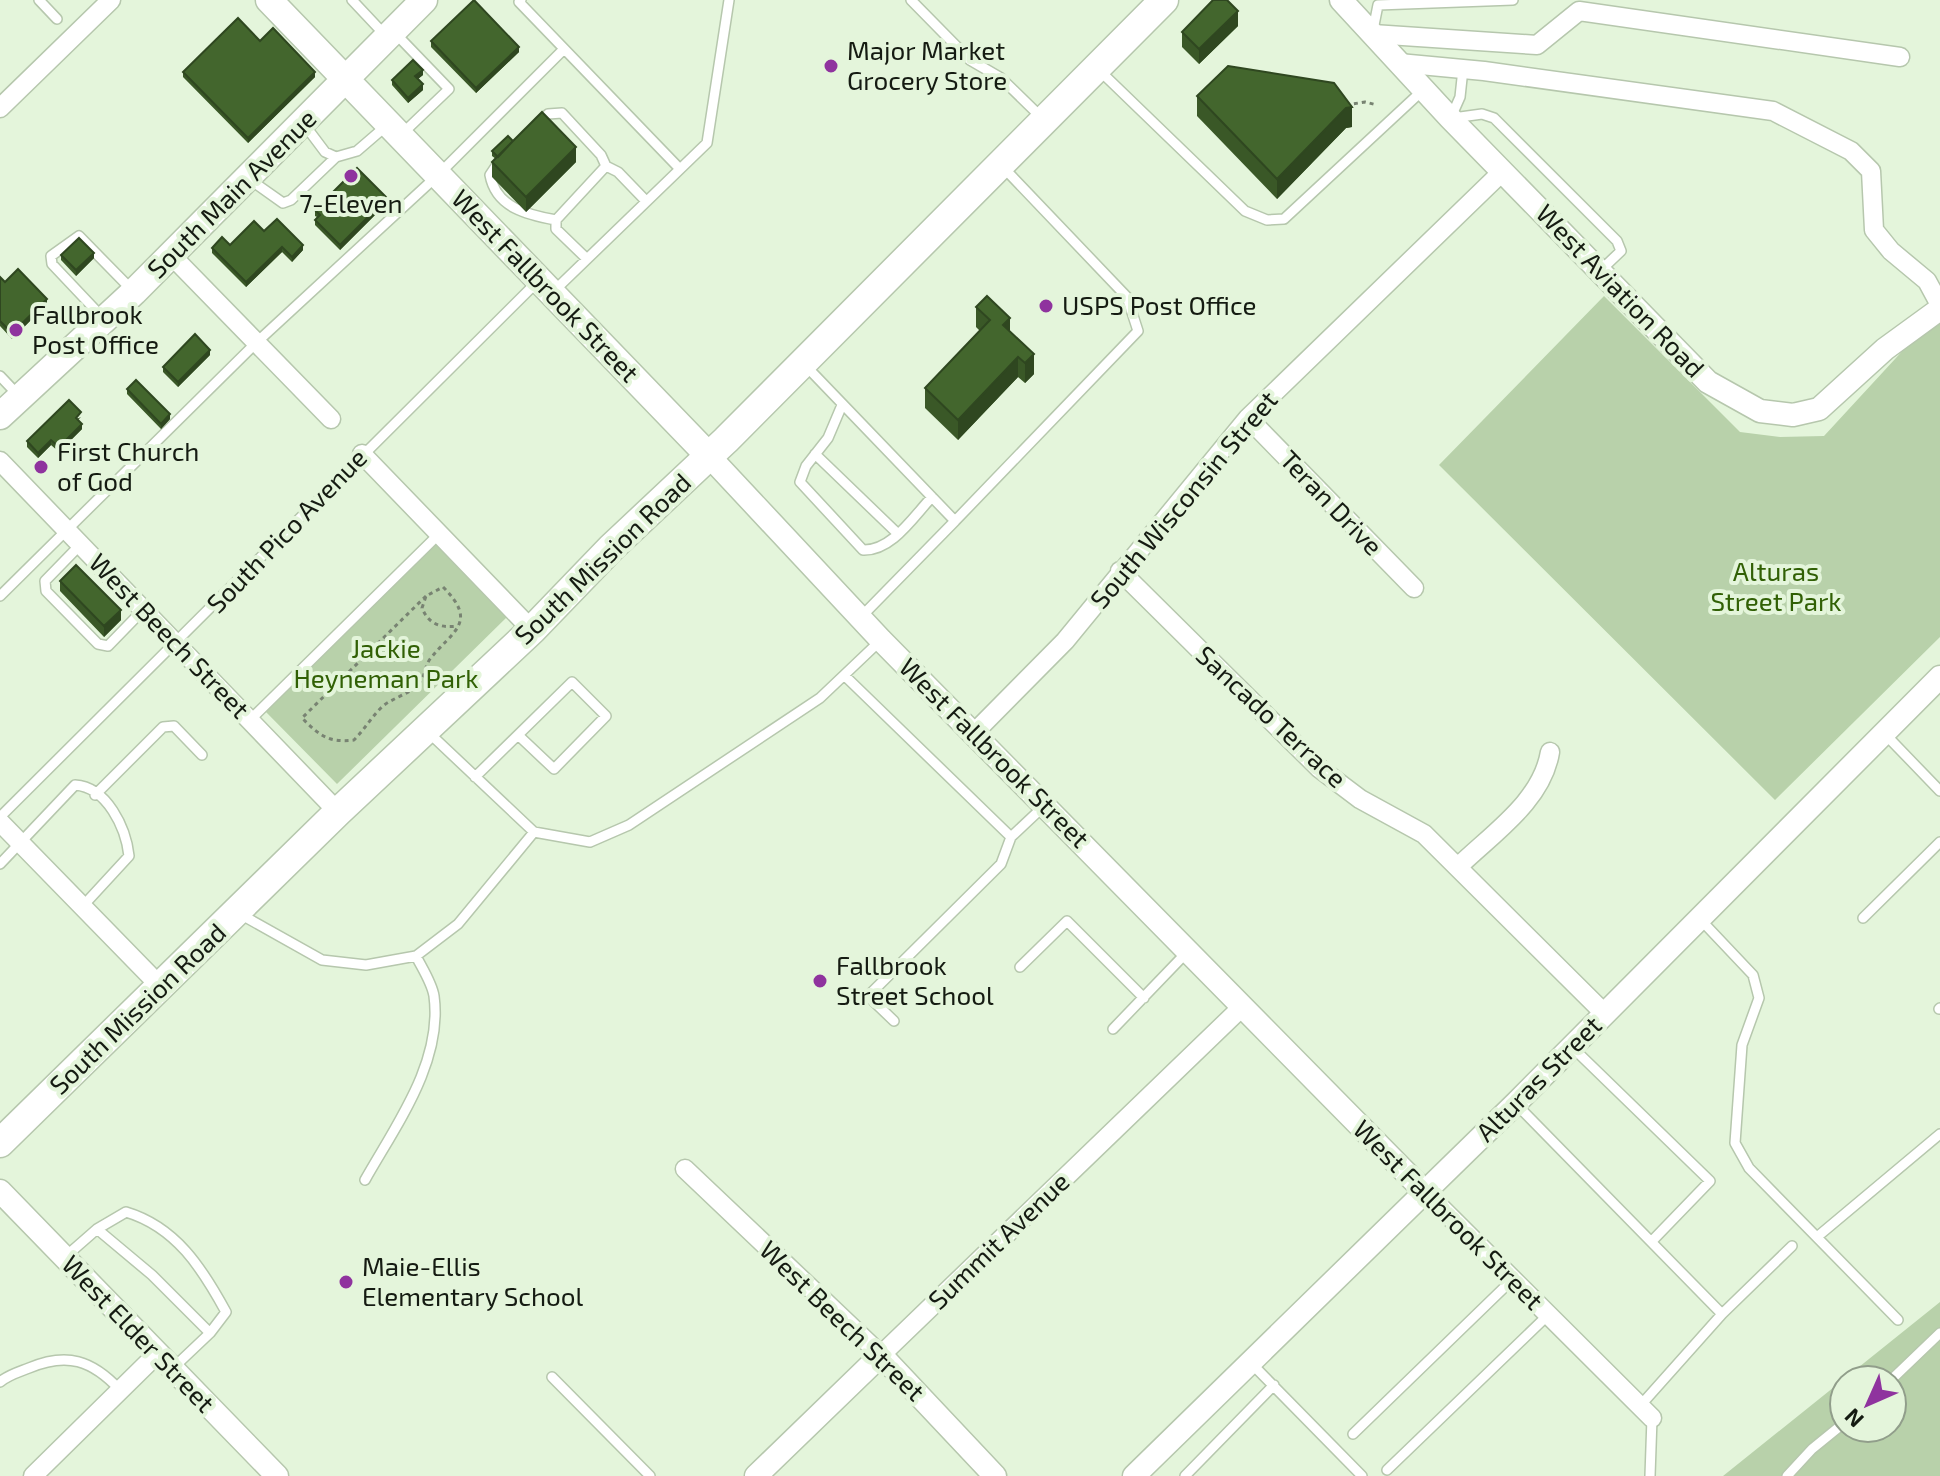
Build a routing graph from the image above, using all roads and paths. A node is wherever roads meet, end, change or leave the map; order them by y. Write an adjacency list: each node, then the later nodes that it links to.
1 (39, 0): 12 (lane)
2 (111, 0): 23 (street)
3 (269, 0): 20 (main road, West Fallbrook Street)
4 (352, 0): 13 (lane)
5 (424, 0): 13 (main road, South Main Avenue)
6 (521, 0): 15 (lane)
7 (729, 0): 34 (lane, South Pico Avenue)
8 (911, 0): 26 (lane)
9 (1164, 0): 18 (main road, South Mission Road)
10 (1341, 0): 14 (street, West Aviation Road)
11 (1513, 0): 14 (lane)
12 (57, 19)
13 (390, 34): 20 (main road, South Main Avenue); 28 (lane)
14 (1373, 34): 16 (street); 17 (street, West Aviation Road)
15 (564, 49): 34 (lane); 36 (lane)
16 (1900, 57)
17 (1399, 63): 19 (street); 21 (street, West Aviation Road)
18 (1097, 67): 21 (lane); 26 (main road, South Mission Road)
19 (1463, 69): 25 (lane); 45 (street)
20 (346, 79): 27 (main road, South Main Avenue); 28 (main road, West Fallbrook Street)
21 (1424, 90): 25 (street, West Aviation Road)
22 (1377, 105): 24 (path)
23 (0, 108)
24 (1339, 109)
25 (1450, 118): 35 (street, West Aviation Road); 42 (lane)
26 (1044, 120): 32 (main road, South Mission Road)
27 (304, 124): 31 (lane); 37 (main road, South Main Avenue)
28 (395, 130): 31 (lane); 36 (main road, West Fallbrook Street)
29 (528, 133): 33 (lane)
30 (510, 150): 39 (lane)
31 (336, 157): 37 (lane)
32 (1000, 164): 48 (main road, South Mission Road); 60 (lane)
33 (606, 166): 38 (lane); 39 (lane)
34 (680, 169): 38 (lane, South Pico Avenue)
35 (1503, 171): 42 (street, West Aviation Road); 53 (street, South Wisconsin Street)
36 (438, 175): 43 (main road, West Fallbrook Street); 47 (lane)
37 (249, 178): 40 (main road, South Main Avenue)
38 (646, 201): 41 (lane, South Pico Avenue)
39 (556, 220): 41 (lane)
40 (171, 255): 44 (main road, South Main Avenue); 47 (street)
41 (587, 259): 43 (lane, South Pico Avenue)
42 (1600, 271): 45 (street, West Aviation Road)
43 (546, 286): 55 (lane, South Pico Avenue); 57 (main road, West Fallbrook Street)
44 (134, 292): 46 (main road, South Main Avenue); 46 (lane)
45 (1940, 307)
46 (105, 320): 50 (main road, South Main Avenue)
47 (257, 342): 54 (street); 63 (lane)
48 (803, 363): 51 (lane); 57 (main road, South Mission Road)
49 (0, 376): 50 (lane)
50 (20, 397): 52 (main road, South Main Avenue)
51 (842, 405): 56 (lane); 59 (lane)
52 (0, 416)
53 (1248, 418): 64 (street, South Wisconsin Street); 65 (street, Teran Drive)
54 (331, 419)
55 (362, 454): 62 (street); 73 (lane, South Pico Avenue)
56 (815, 454): 61 (lane); 61 (lane)
57 (709, 456): 69 (street, West Fallbrook Street); 71 (main road, South Mission Road)
58 (0, 461): 63 (street, West Beech Street)
59 (932, 497): 60 (lane); 61 (lane)
60 (955, 521): 69 (lane)
61 (897, 533)
62 (439, 534): 71 (street); 76 (lane)
63 (74, 537): 66 (lane); 68 (street, West Beech Street); 68 (lane)
64 (1120, 571): 78 (street, South Wisconsin Street); 94 (street, Sancado Terrace)
65 (1414, 588)
66 (0, 596)
67 (426, 596): 70 (path); 70 (path); 70 (path)
68 (144, 610): 73 (street, West Beech Street)
69 (860, 618): 72 (street, West Fallbrook Street)
70 (458, 626)
71 (532, 630): 77 (main road, South Mission Road)
72 (881, 640): 74 (lane); 78 (street, West Fallbrook Street)
73 (177, 644): 76 (street, West Beech Street); 88 (lane, South Pico Avenue)
74 (845, 676): 89 (lane); 90 (lane)
75 (1940, 677): 79 (street, Alturas Street)
76 (250, 720): 87 (street, West Beech Street)
77 (424, 729): 83 (lane); 87 (main road, South Mission Road)
78 (974, 733): 86 (street, West Fallbrook Street)
79 (1884, 733): 84 (lane); 98 (street, Alturas Street)
80 (518, 735): 80 (lane); 83 (lane)
81 (1550, 752): 94 (street)
82 (202, 755): 85 (lane)
83 (475, 777): 89 (lane)
84 (1940, 791)
85 (95, 795): 92 (lane); 95 (lane)
86 (1046, 804): 90 (lane); 99 (street, West Fallbrook Street)
87 (338, 812): 96 (main road, South Mission Road)
88 (0, 819): 92 (street)
89 (534, 832): 100 (lane)
90 (1011, 837): 106 (lane)
91 (1940, 842): 97 (lane)
92 (20, 843): 93 (lane); 95 (street)
93 (0, 864)
94 (1459, 866): 105 (street, Sancado Terrace)
95 (82, 907): 102 (street)
96 (237, 913): 100 (lane); 102 (main road, South Mission Road)
97 (1863, 918)
98 (1700, 919): 105 (street, Alturas Street); 117 (lane)
99 (1188, 951): 103 (lane); 104 (street, West Fallbrook Street)
100 (416, 956): 113 (lane)
101 (1020, 967): 103 (lane)
102 (162, 988): 111 (main road, South Mission Road)
103 (1144, 998): 107 (lane)
104 (1242, 1007): 115 (street, West Fallbrook Street); 127 (street, Summit Avenue)
105 (1605, 1014): 108 (street, Alturas Street)
106 (894, 1021)
107 (1113, 1029)
108 (1572, 1047): 109 (street, Alturas Street); 118 (lane)
109 (1516, 1103): 115 (street, Alturas Street); 118 (lane)
110 (1940, 1134): 117 (lane)
111 (0, 1143)
112 (685, 1169): 127 (street, West Beech Street)
113 (365, 1180)
114 (0, 1191): 120 (street, West Elder Street)
115 (1425, 1192): 121 (street, West Fallbrook Street); 129 (street, Alturas Street)
116 (97, 1229): 120 (lane); 125 (lane); 125 (lane)
117 (1817, 1237): 124 (lane)
118 (1652, 1241): 122 (lane)
119 (1792, 1246): 122 (lane)
120 (65, 1257): 128 (street, West Elder Street)
121 (1512, 1280): 123 (street, West Fallbrook Street); 136 (lane)
122 (1722, 1314): 135 (lane)
123 (1547, 1316): 135 (street, West Fallbrook Street); 139 (lane)
124 (1898, 1320)
125 (210, 1333): 128 (lane)
126 (1940, 1333): 130 (lane)
127 (881, 1355): 143 (street, Summit Avenue); 144 (street, West Beech Street)
128 (164, 1362): 134 (street); 141 (street, West Elder Street)
129 (1252, 1364): 133 (lane); 138 (street, Alturas Street)
130 (1908, 1364)
131 (552, 1377): 142 (lane)
132 (0, 1382): 134 (lane)
133 (1274, 1385): 145 (lane); 146 (lane)
134 (120, 1390): 140 (street)
135 (1646, 1412): 147 (lane)
136 (1353, 1434)
137 (1828, 1436): 148 (lane)
138 (1144, 1470)
139 (1387, 1470)
140 (33, 1476)
141 (277, 1476)
142 (650, 1476)
143 (756, 1476)
144 (995, 1476)
145 (1185, 1476)
146 (1362, 1476)
147 (1650, 1476)
148 (1787, 1476)

